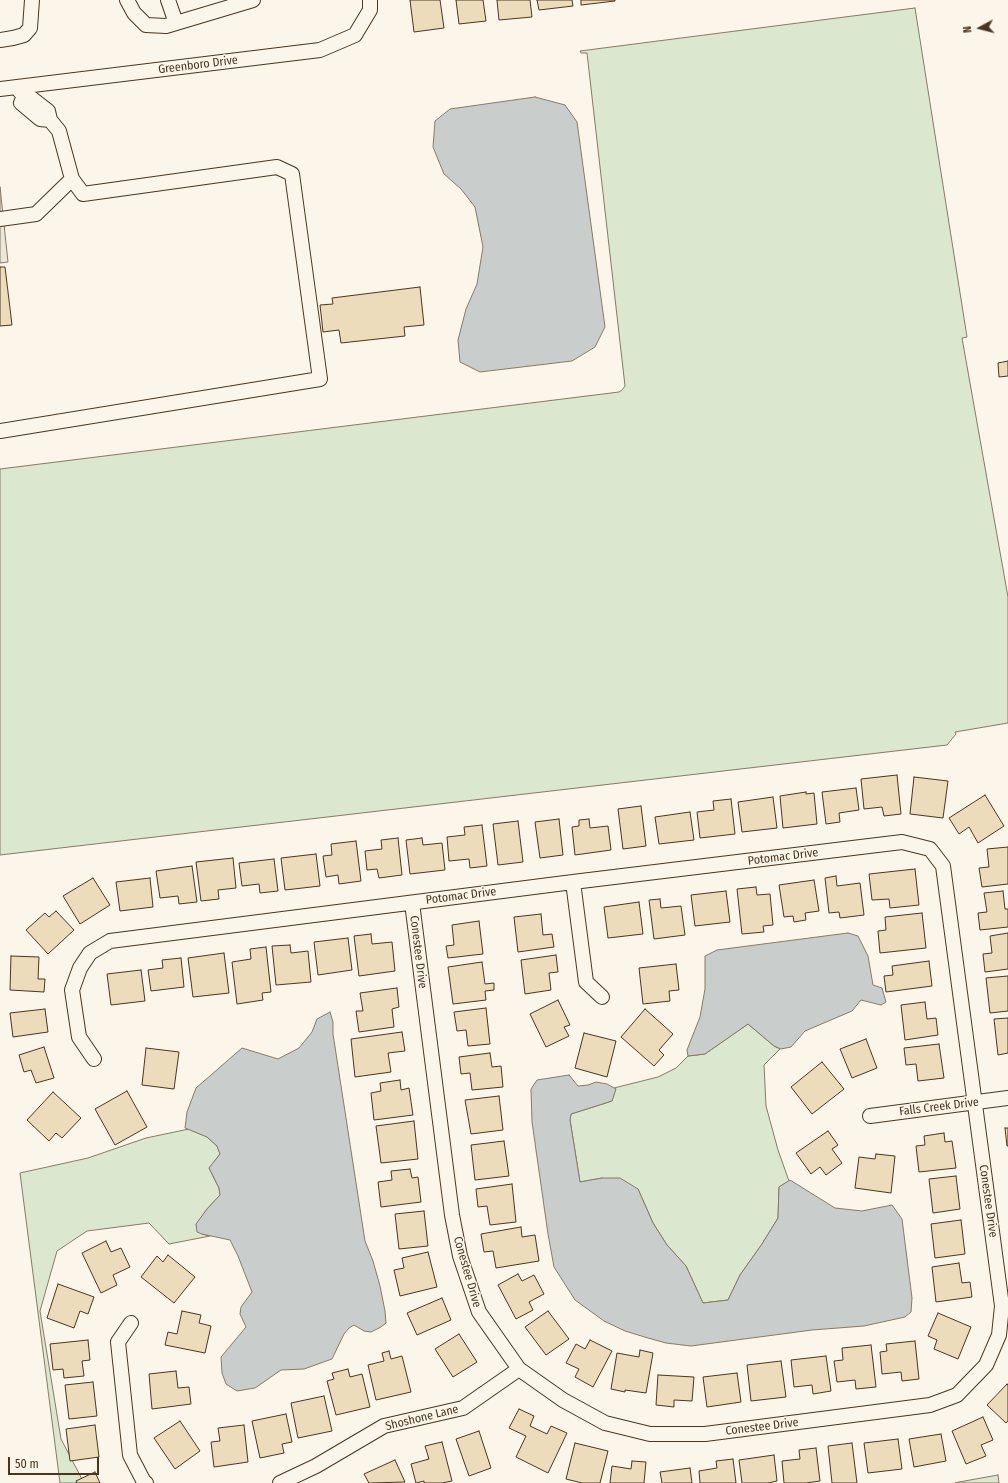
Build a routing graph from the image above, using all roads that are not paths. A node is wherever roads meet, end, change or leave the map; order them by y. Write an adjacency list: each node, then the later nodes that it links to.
1 (32, 0): 8 (street)
2 (127, 0): 7 (street)
3 (168, 0): 7 (street)
4 (253, 0): 6 (street)
5 (370, 0): 10 (street, Greenboro Drive)
6 (232, 3): 7 (street)
7 (176, 23)
8 (0, 40)
9 (0, 89): 10 (street, Greenboro Drive)
10 (20, 91): 11 (street)
11 (72, 179): 12 (street); 13 (street)
12 (0, 219)
13 (0, 431)
14 (942, 866): 15 (street, Potomac Drive); 20 (street, Conestee Drive)
15 (573, 882): 16 (street, Potomac Drive); 17 (street)
16 (412, 903): 18 (street, Potomac Drive); 23 (street, Conestee Drive)
17 (602, 997)
18 (94, 1059)
19 (1008, 1098): 20 (street, Falls Creek Drive)
20 (976, 1103): 21 (street, Falls Creek Drive); 23 (street, Conestee Drive)
21 (870, 1116)
22 (131, 1323): 24 (street)
23 (519, 1368): 25 (street, Shoshone Lane)
24 (146, 1483)
25 (280, 1483)

